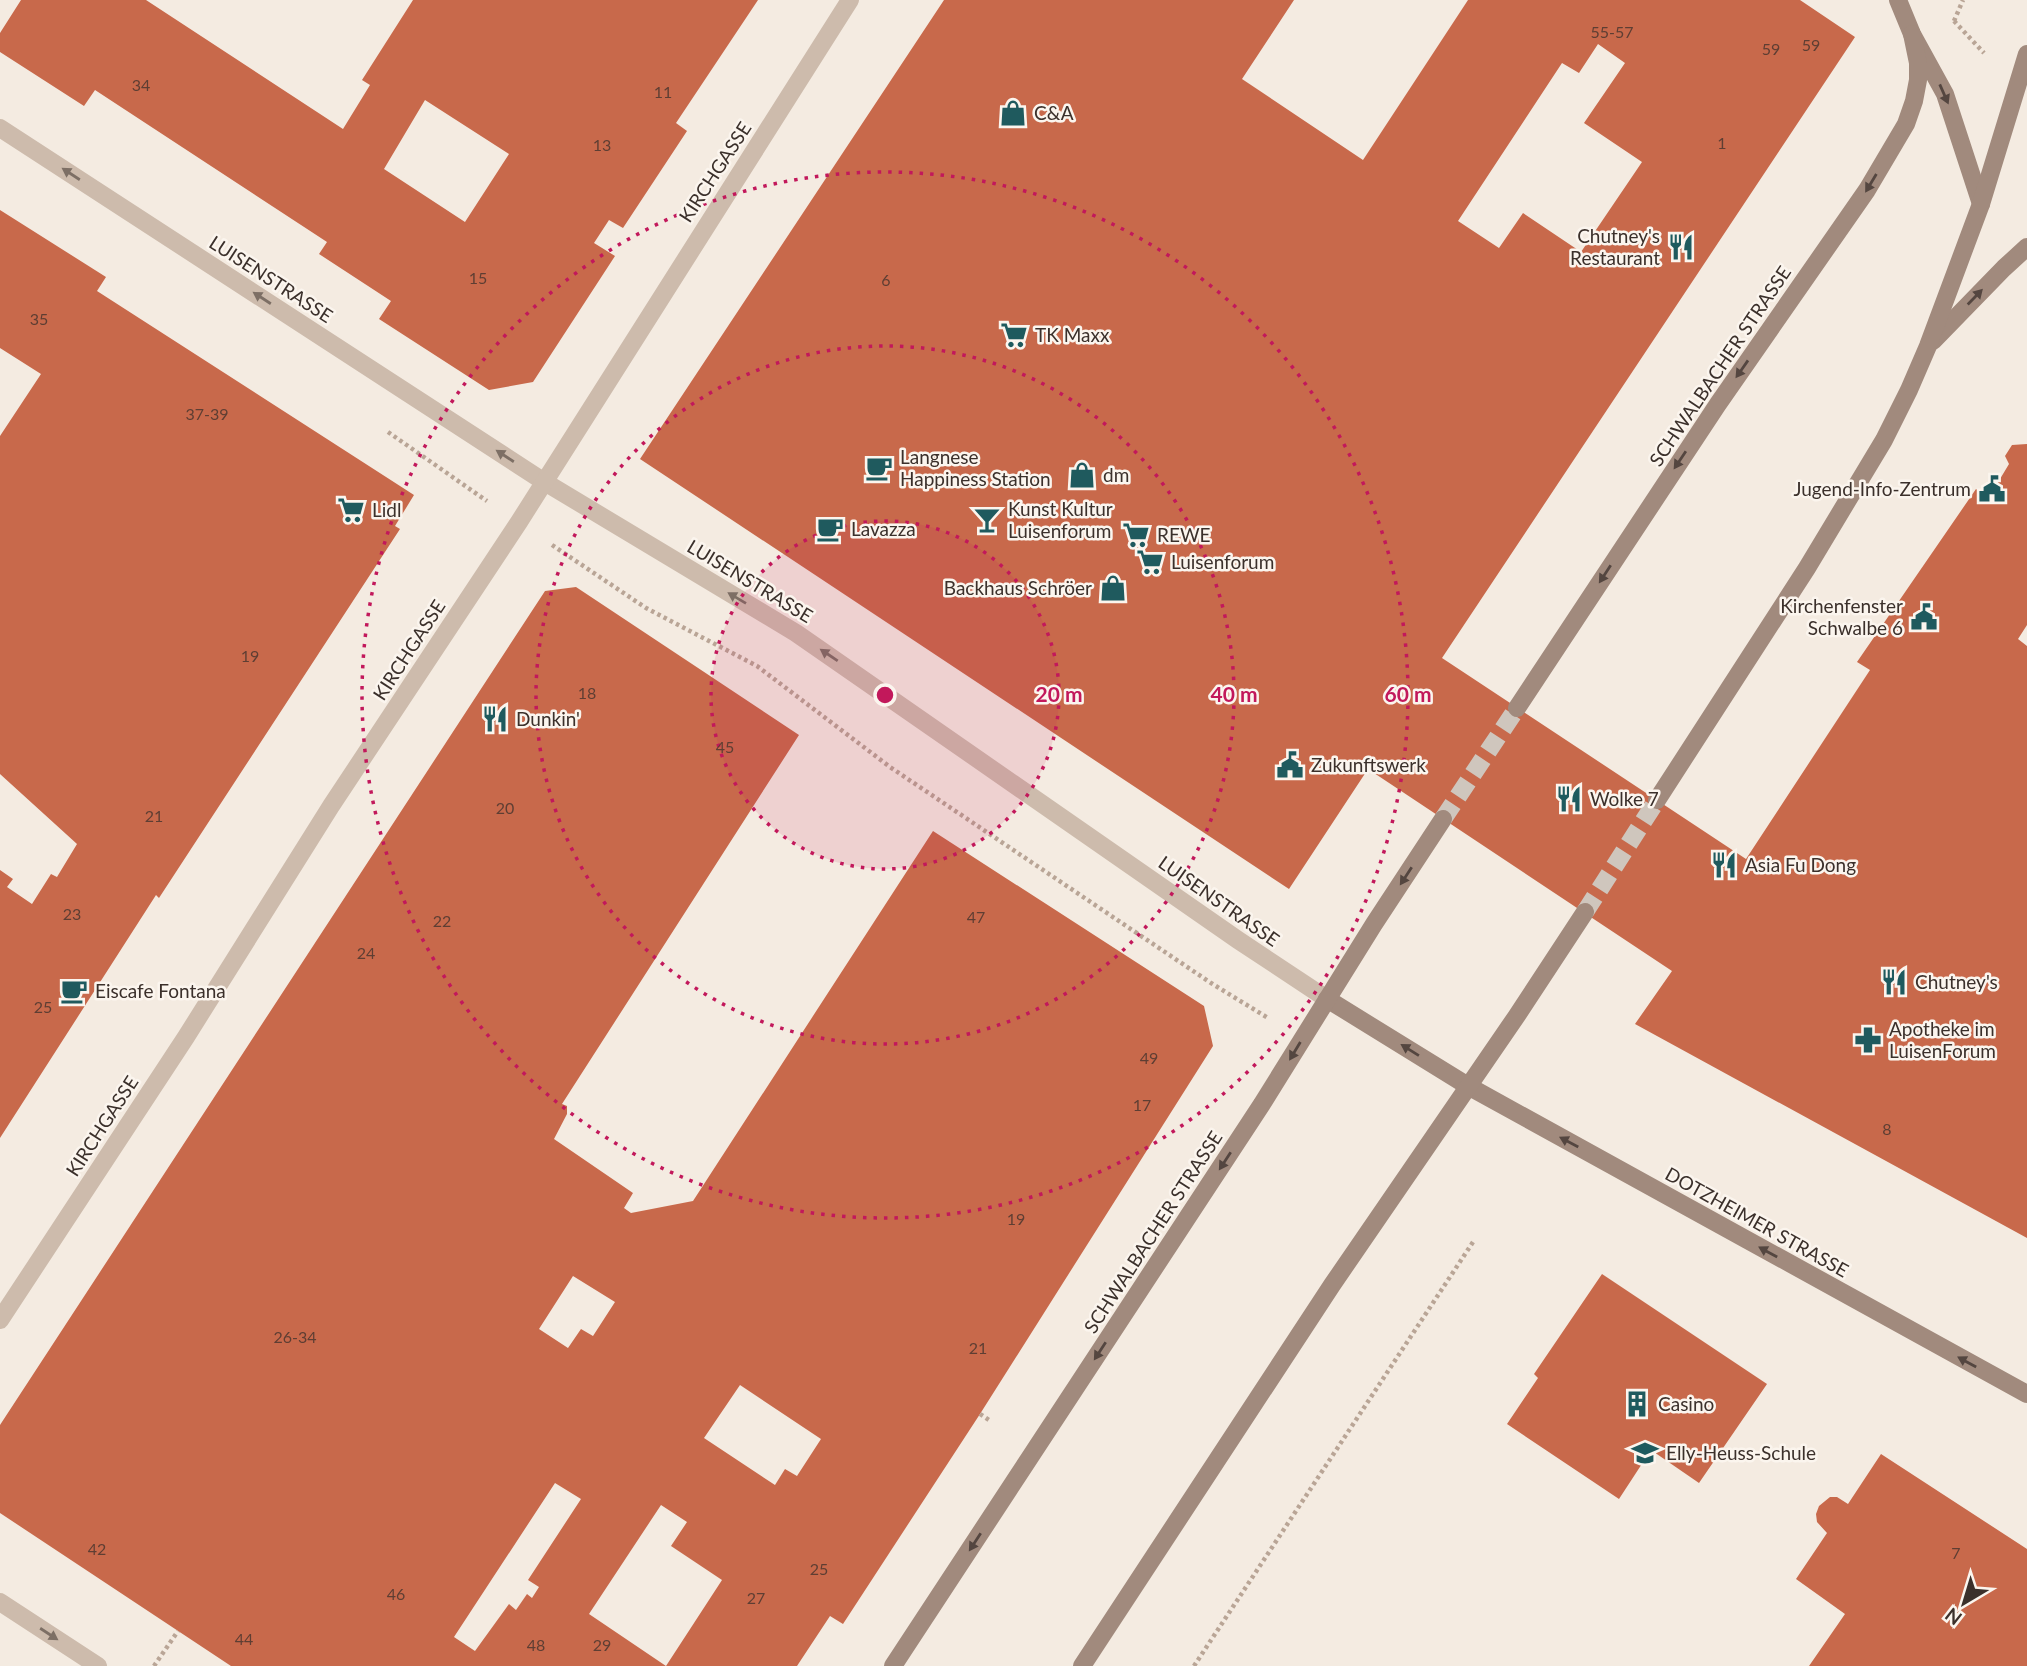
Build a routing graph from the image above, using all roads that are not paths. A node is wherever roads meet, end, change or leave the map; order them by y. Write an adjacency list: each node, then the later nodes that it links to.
1 (850, 0): 9 (street, KIRCHGASSE)
2 (1898, 0): 3 (main road, SCHWALBACHER STRASSE)
3 (1912, 34): 6 (main road, SCHWALBACHER STRASSE, one-way to 6); 10 (main road, SCHWALBACHER STRASSE, one-way to 10)
4 (2027, 54): 6 (main road)
5 (0, 128): 9 (street, LUISENSTRASSE, one-way to 5)
6 (1980, 204): 8 (main road)
7 (2027, 247): 8 (main road, one-way to 7)
8 (1928, 346): 11 (main road)
9 (543, 481): 14 (street, LUISENSTRASSE, one-way to 9); 16 (street, KIRCHGASSE)
10 (1517, 708)
11 (1657, 800)
12 (1443, 819): 14 (main road, SCHWALBACHER STRASSE, one-way to 14)
13 (1585, 912): 15 (main road)
14 (1327, 999): 15 (main road, LUISENSTRASSE, one-way to 14); 20 (main road, SCHWALBACHER STRASSE, one-way to 20)
15 (1468, 1086): 17 (main road, DOTZHEIMER STRASSE, one-way to 15); 21 (main road)
16 (0, 1320)
17 (2027, 1394)
18 (0, 1602): 19 (street, one-way to 19)
19 (98, 1666)
20 (893, 1666)
21 (1082, 1666)

